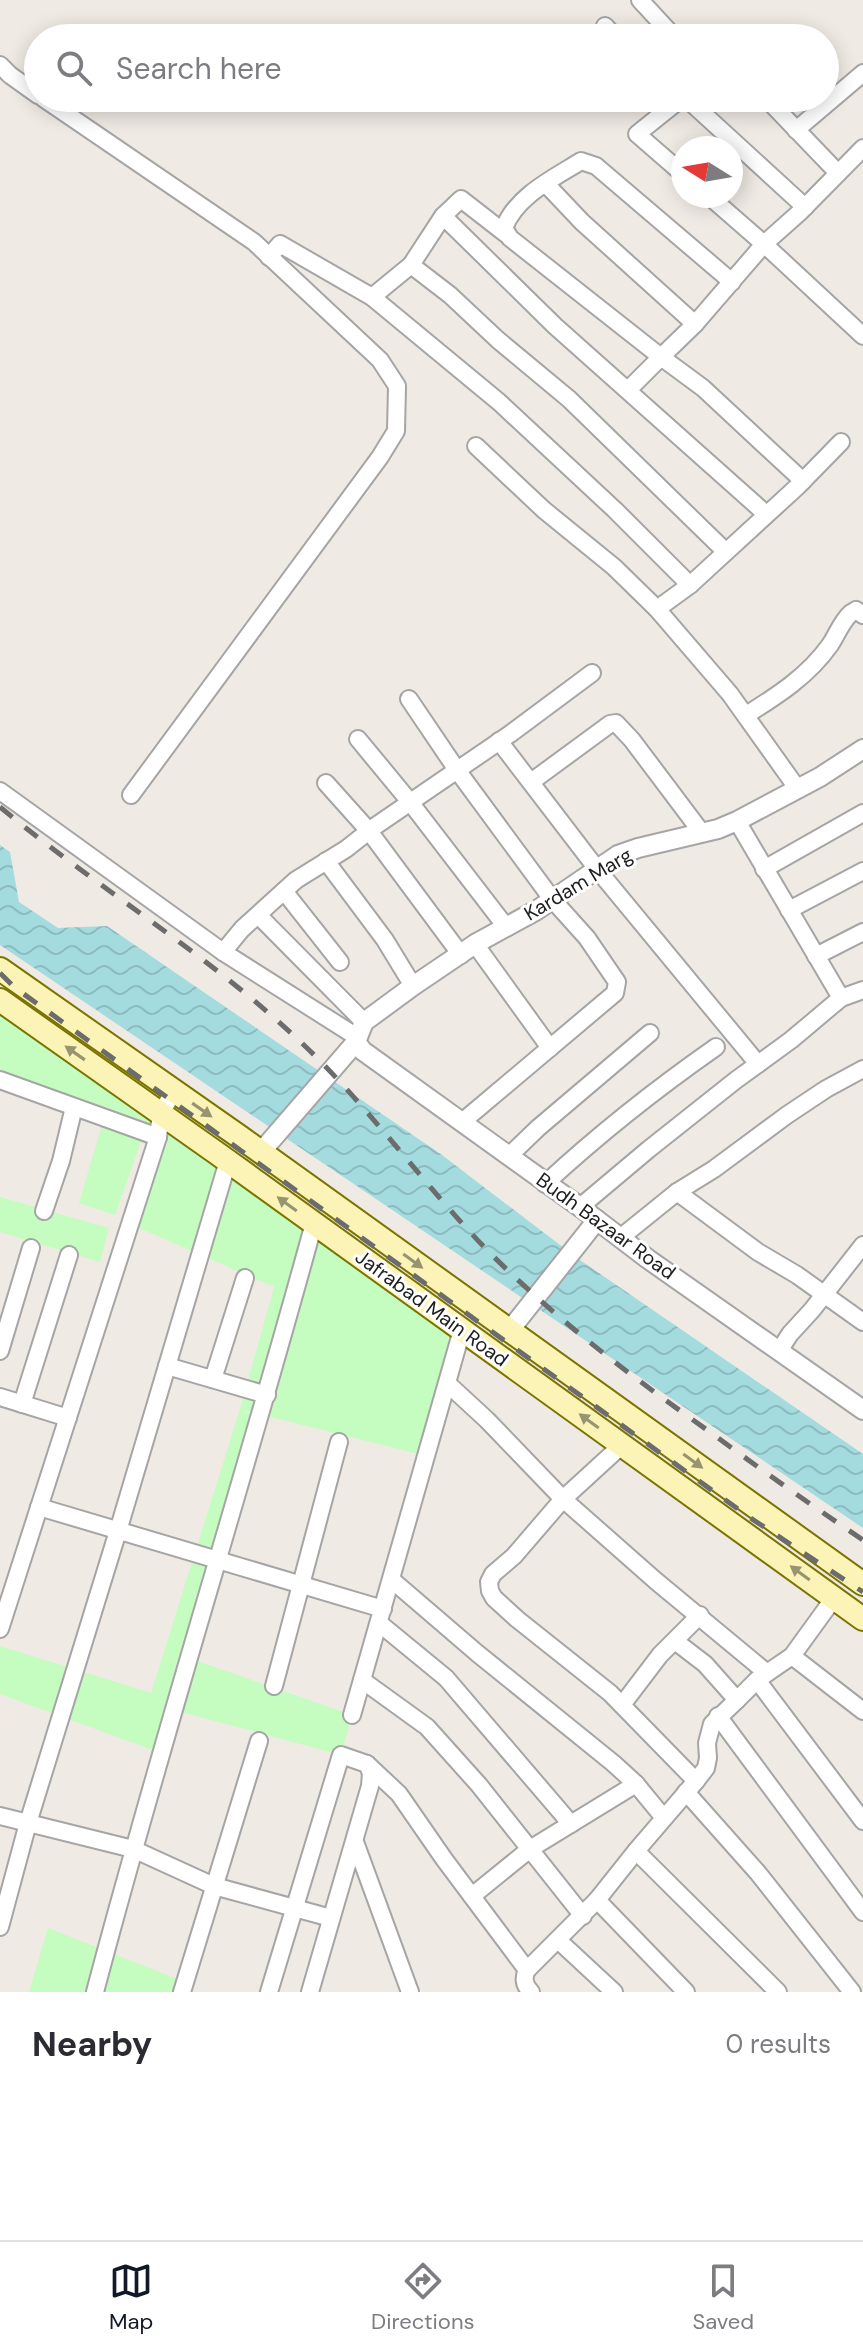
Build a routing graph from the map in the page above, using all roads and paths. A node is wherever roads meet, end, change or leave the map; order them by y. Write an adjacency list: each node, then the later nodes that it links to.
1 (640, 0): 2 (street)
2 (662, 24)
3 (0, 65): 5 (street)
4 (863, 73): 6 (street)
5 (24, 85)
6 (839, 93)
7 (64, 112): 22 (street)
8 (664, 112): 14 (street)
9 (695, 112): 17 (street)
10 (779, 112): 12 (street)
11 (817, 112): 12 (street)
12 (796, 130): 15 (street)
13 (863, 148): 15 (street)
14 (671, 164)
15 (838, 173): 17 (street)
16 (546, 184): 20 (street); 24 (street); 26 (street)
17 (805, 207): 21 (street)
18 (723, 208): 21 (street)
19 (443, 216): 20 (street); 23 (street); 29 (street)
20 (506, 234): 28 (street)
21 (764, 244): 24 (street); 27 (street)
22 (269, 257): 25 (street); 49 (street)
23 (411, 265): 25 (street); 34 (street)
24 (732, 282): 26 (street)
25 (372, 297): 35 (street)
26 (695, 324): 28 (street)
27 (863, 336)
28 (661, 357): 29 (street); 32 (street)
29 (628, 390): 33 (street)
30 (841, 442): 32 (street)
31 (476, 446): 36 (street)
32 (803, 481): 33 (street)
33 (766, 514): 34 (street)
34 (725, 551): 35 (street)
35 (690, 585): 36 (street)
36 (657, 609): 40 (street)
37 (863, 615): 40 (street)
38 (592, 673): 42 (street)
39 (409, 699): 44 (street)
40 (746, 715): 47 (street)
41 (358, 739): 50 (street)
42 (499, 741): 44 (street); 45 (street)
43 (863, 749): 47 (street, Kardam Marg)
44 (457, 770): 50 (street); 60 (street)
45 (531, 782): 54 (street); 56 (street)
46 (326, 783): 53 (street)
47 (797, 788): 52 (street, Kardam Marg)
48 (0, 791): 66 (street)
49 (131, 795)
50 (410, 802): 53 (street); 63 (street)
51 (863, 813): 57 (street)
52 (737, 821): 54 (street, Kardam Marg); 57 (street)
53 (369, 831): 55 (street); 65 (street)
54 (702, 833): 56 (street, Kardam Marg)
55 (326, 861): 59 (street); 70 (street)
56 (597, 869): 60 (street, Kardam Marg); 78 (street)
57 (764, 869): 61 (street)
58 (863, 871): 61 (street)
59 (284, 891): 62 (street); 68 (street)
60 (552, 899): 63 (street, Kardam Marg); 77 (street)
61 (789, 910): 67 (street)
62 (258, 915): 66 (street); 75 (street)
63 (506, 927): 65 (street, Kardam Marg)
64 (863, 932): 67 (street)
65 (468, 949): 70 (street, Kardam Marg); 77 (street)
66 (223, 952): 75 (street)
67 (816, 956): 72 (street)
68 (340, 962)
69 (0, 969): 81 (main road, Jafrabad Main Road)
70 (413, 986): 75 (street, Kardam Marg)
71 (863, 990): 72 (street)
72 (841, 998): 78 (street)
73 (0, 1000): 83 (main road, Jafrabad Main Road, one-way to 73)
74 (650, 1033): 87 (street)
75 (359, 1034): 84 (street, Budh Bazaar Road); 86 (street, Kardam Marg)
76 (716, 1047): 89 (street)
77 (550, 1048): 84 (street)
78 (758, 1064): 91 (street)
79 (863, 1069): 90 (street)
80 (0, 1080): 82 (street)
81 (174, 1090): 83 (street); 86 (main road, Jafrabad Main Road, one-way to 86)
82 (74, 1107): 85 (street); 92 (street)
83 (161, 1114): 85 (street); 88 (main road, Jafrabad Main Road)
84 (462, 1122): 87 (street, Budh Bazaar Road)
85 (158, 1137): 113 (street)
86 (261, 1152): 103 (main road, Jafrabad Main Road, one-way to 103)
87 (509, 1156): 89 (street, Budh Bazaar Road)
88 (228, 1161): 94 (main road, Jafrabad Main Road, one-way to 88); 106 (street)
89 (545, 1184): 91 (street, Budh Bazaar Road)
90 (677, 1192): 95 (street); 100 (street)
91 (580, 1207): 93 (street, Budh Bazaar Road)
92 (44, 1211)
93 (597, 1220): 95 (street, Budh Bazaar Road); 103 (street)
94 (314, 1223): 102 (main road, Jafrabad Main Road); 109 (street)
95 (620, 1238): 105 (street, Budh Bazaar Road)
96 (863, 1245): 100 (street)
97 (31, 1248): 104 (street)
98 (69, 1255): 111 (street)
99 (245, 1278): 107 (street)
100 (824, 1294): 101 (street); 105 (street)
101 (863, 1322)
102 (462, 1330): 108 (street); 115 (main road, Jafrabad Main Road, one-way to 102)
103 (510, 1330): 122 (main road, Jafrabad Main Road, one-way to 122)
104 (0, 1351)
105 (779, 1351): 112 (street, Budh Bazaar Road)
106 (167, 1366): 107 (street); 118 (street)
107 (213, 1379): 109 (street)
108 (448, 1384): 116 (street); 120 (street)
109 (267, 1395): 119 (street)
110 (0, 1397): 111 (street)
111 (22, 1404): 113 (street)
112 (863, 1410)
113 (68, 1418): 117 (street)
114 (339, 1442): 121 (street)
115 (622, 1445): 116 (street); 123 (main road, Jafrabad Main Road, one-way to 115)
116 (563, 1499): 124 (street); 134 (street)
117 (39, 1507): 118 (street); 127 (street)
118 (118, 1531): 119 (street); 145 (street)
119 (218, 1560): 121 (street); 148 (street)
120 (392, 1580): 125 (street); 140 (street)
121 (300, 1584): 125 (street); 132 (street)
122 (863, 1584)
123 (834, 1598): 126 (main road, Jafrabad Main Road); 129 (street)
124 (700, 1615): 128 (street); 130 (street)
125 (381, 1616): 131 (street); 146 (street)
126 (863, 1619)
127 (0, 1629)
128 (675, 1641): 133 (street); 134 (street)
129 (792, 1656): 130 (street); 135 (street)
130 (762, 1676): 133 (street); 144 (street)
131 (362, 1680): 136 (street); 149 (street)
132 (274, 1686)
133 (737, 1700): 137 (street)
134 (622, 1705): 141 (street)
135 (863, 1711)
136 (352, 1715)
137 (718, 1716): 141 (street); 155 (street)
138 (259, 1741): 151 (street)
139 (367, 1764): 147 (street); 152 (street); 154 (street)
140 (636, 1784): 143 (street); 146 (street)
141 (691, 1786): 143 (street); 170 (street)
142 (0, 1816): 145 (street)
143 (664, 1818): 150 (street)
144 (863, 1821)
145 (28, 1823): 148 (street); 158 (street)
146 (571, 1824): 149 (street)
147 (355, 1842): 157 (street); 165 (street)
148 (133, 1849): 151 (street); 161 (street)
149 (530, 1849): 152 (street); 156 (street)
150 (636, 1851): 153 (street); 169 (street)
151 (214, 1886): 154 (street); 162 (street)
152 (472, 1896): 160 (street)
153 (597, 1900): 156 (street); 168 (street)
154 (294, 1907): 157 (street); 163 (street)
155 (863, 1912)
156 (583, 1916): 159 (street)
157 (331, 1918): 164 (street)
158 (0, 1927)
159 (559, 1941): 160 (street); 167 (street)
160 (527, 1970): 166 (street)
161 (95, 1992)
162 (182, 1992)
163 (269, 1992)
164 (310, 1992)
165 (410, 1992)
166 (531, 1992)
167 (614, 1992)
168 (686, 1992)
169 (778, 1992)
170 (852, 1992)

